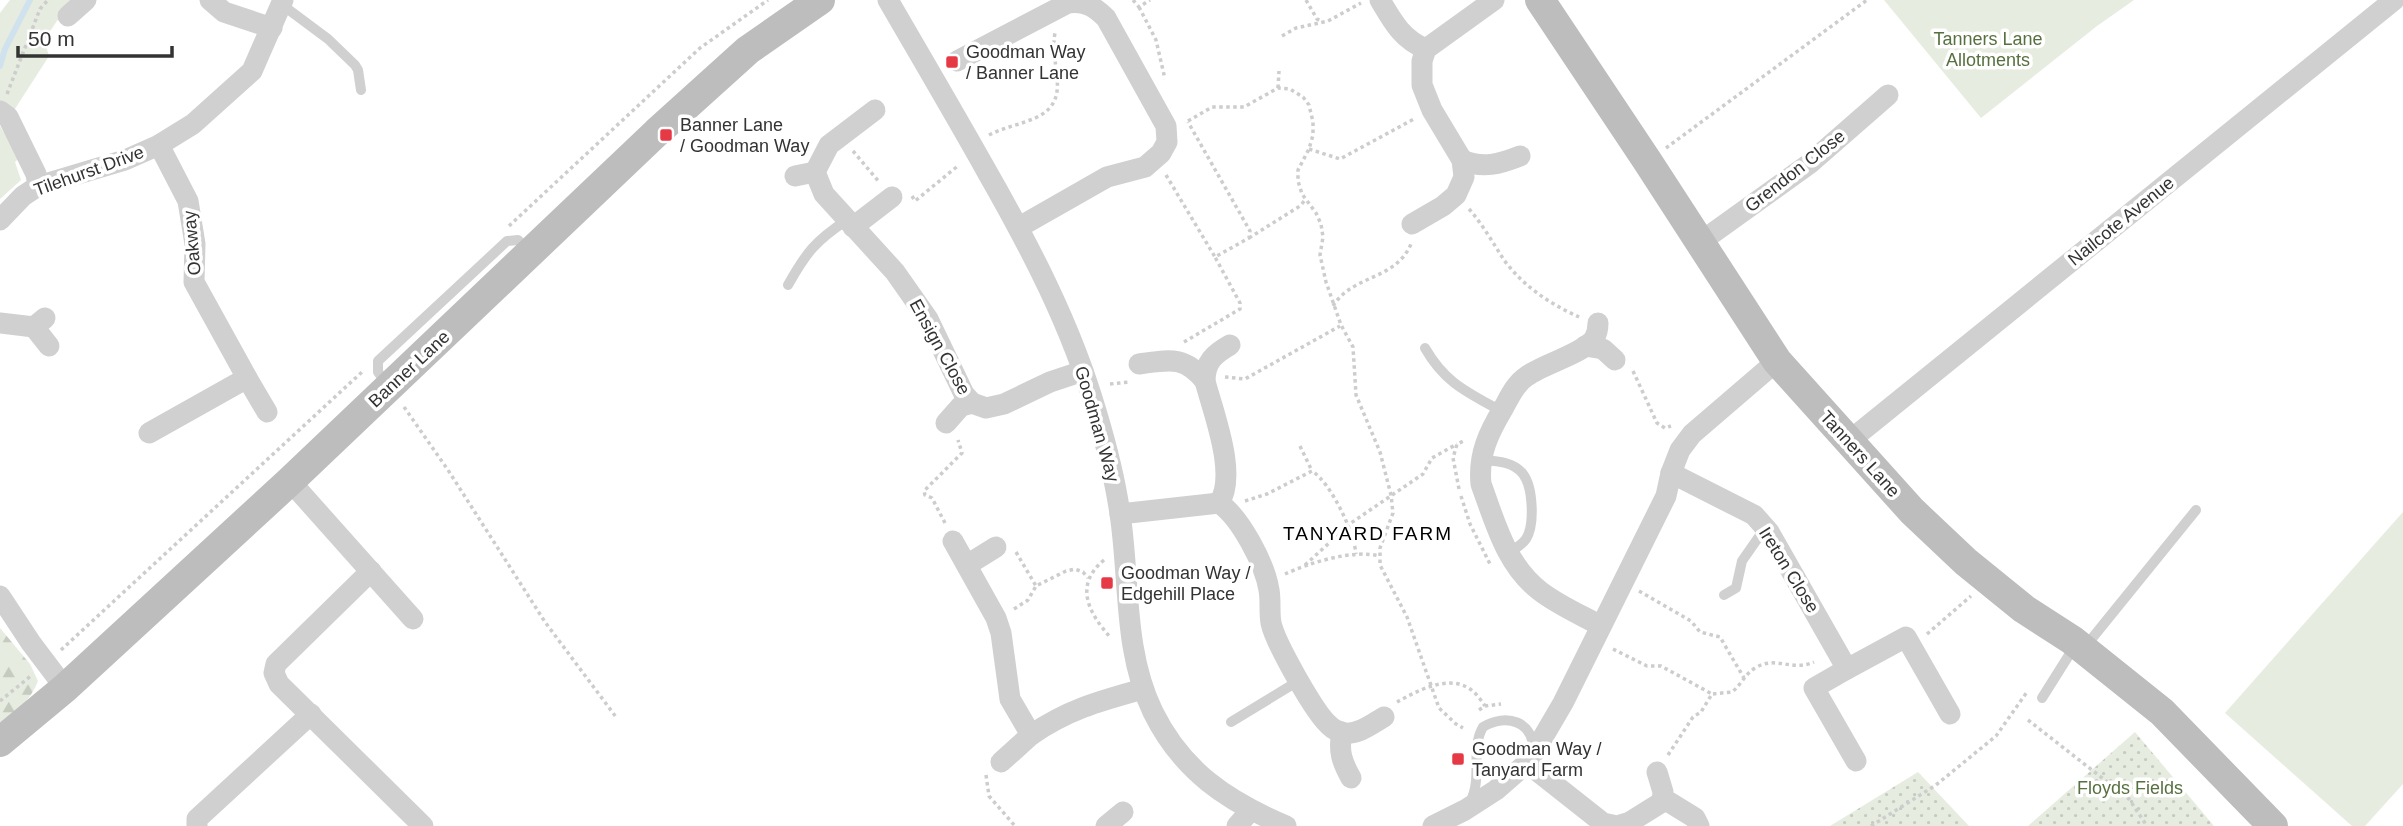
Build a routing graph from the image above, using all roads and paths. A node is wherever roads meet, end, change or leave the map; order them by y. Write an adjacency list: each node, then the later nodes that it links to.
1 (48, 0): 32 (path)
2 (86, 0): 18 (street)
3 (210, 0): 20 (street)
4 (820, 0): 70 (street, Banner Lane)
5 (888, 0): 38 (street, Goodman Way)
6 (1133, 0): 16 (path)
7 (1150, 0): 16 (path)
8 (1306, 0): 19 (path)
9 (1366, 0): 19 (path)
10 (1380, 0): 22 (street)
11 (1494, 0): 22 (street)
12 (1540, 0): 51 (street, Tanners Lane)
13 (1867, 0): 35 (path)
14 (2394, 0): 77 (street, Nailcote Avenue)
15 (282, 2): 20 (street, Tilehurst Drive); 27 (lane)
16 (1139, 7): 25 (path)
17 (1049, 13): 23 (street); 38 (path); 40 (street)
18 (68, 16)
19 (1322, 22): 21 (path)
20 (272, 28): 36 (street, Tilehurst Drive)
21 (1282, 36)
22 (1426, 49): 30 (street)
23 (957, 61)
24 (1279, 71): 26 (path)
25 (1168, 83)
26 (1278, 88): 33 (path); 37 (path)
27 (361, 90)
28 (1888, 95): 51 (street, Grendon Close)
29 (875, 110): 34 (street, Ensign Close)
30 (1432, 110): 37 (path); 41 (street)
31 (1182, 112): 33 (path)
32 (4, 114): 42 (street)
33 (1188, 121): 50 (path)
34 (841, 136): 44 (path); 47 (street, Ensign Close)
35 (1672, 144)
36 (159, 145): 42 (street, Tilehurst Drive); 67 (street, Oakway)
37 (1310, 149): 45 (path)
38 (974, 150): 44 (path); 49 (street, Goodman Way)
39 (1520, 156): 41 (street)
40 (1155, 159): 49 (street); 52 (path)
41 (1462, 160): 43 (street)
42 (38, 186): 46 (street, Tilehurst Drive)
43 (1456, 195): 48 (street); 56 (path)
44 (892, 197): 47 (street)
45 (1306, 199): 50 (path); 54 (path)
46 (0, 220)
47 (850, 223): 53 (lane); 71 (street, Ensign Close)
48 (1412, 224): 54 (path)
49 (1019, 227): 65 (street, Goodman Way)
50 (1249, 238): 52 (path)
51 (1699, 243): 64 (street, Tanners Lane)
52 (1215, 257): 62 (path)
53 (788, 285)
54 (1333, 306): 57 (path)
55 (0, 323): 58 (street)
56 (1598, 323): 60 (street)
57 (1341, 325): 68 (path); 84 (path)
58 (49, 345)
59 (1230, 345): 68 (street)
60 (1584, 346): 63 (street); 72 (street)
61 (1426, 348): 72 (lane)
62 (1170, 360): 66 (street); 68 (street)
63 (1615, 360): 75 (path)
64 (1777, 361): 77 (street, Tanners Lane); 82 (street)
65 (1083, 372): 71 (street, Ensign Close); 87 (street, Goodman Way)
66 (1138, 372): 69 (path)
67 (247, 377): 73 (street, Oakway); 76 (street)
68 (1205, 381): 85 (street)
69 (1110, 384)
70 (390, 388): 83 (street, Banner Lane); 125 (path)
71 (972, 403): 74 (street, Ensign Close)
72 (1501, 411): 80 (street)
73 (267, 412)
74 (946, 423): 90 (path)
75 (1674, 425)
76 (149, 433)
77 (1848, 442): 111 (street, Tanners Lane)
78 (1457, 444): 84 (path)
79 (1300, 446): 81 (path)
80 (1481, 460): 93 (street); 93 (lane)
81 (1312, 471): 85 (path); 88 (path)
82 (1671, 473): 89 (street, Ireton Close); 101 (street)
83 (290, 481): 98 (street); 117 (street, Banner Lane)
84 (1391, 495): 88 (path); 95 (path)
85 (1221, 500): 87 (street); 100 (street)
86 (2196, 510): 111 (lane)
87 (1120, 514): 91 (street, Goodman Way)
88 (1349, 527): 94 (path); 97 (path)
89 (1765, 528): 103 (lane); 109 (street, Ireton Close)
90 (953, 541): 96 (street)
91 (1123, 545): 99 (path); 112 (street, Goodman Way)
92 (996, 547): 96 (street); 102 (path)
93 (1508, 553): 108 (street)
94 (1356, 554): 95 (path); 97 (path)
95 (1379, 556): 116 (path)
96 (967, 565): 106 (street)
97 (1305, 565): 100 (path)
98 (370, 571): 107 (street); 123 (street)
99 (1088, 578): 102 (path); 112 (path)
100 (1267, 581): 115 (street)
101 (1623, 583): 108 (street); 114 (path)
102 (1036, 586): 106 (path)
103 (1724, 595)
104 (0, 596): 117 (street)
105 (1972, 596): 110 (path)
106 (996, 618): 131 (street)
107 (414, 619)
108 (1597, 632): 120 (path); 133 (street)
109 (1834, 645): 113 (street, Ireton Close); 114 (path)
110 (1912, 647): 113 (street); 124 (street)
111 (2079, 647): 121 (lane); 152 (street, Tanners Lane)
112 (1135, 654): 118 (street, Goodman Way)
113 (1847, 669): 134 (street)
114 (1744, 678): 120 (path)
115 (1300, 680): 128 (lane); 130 (street)
116 (1432, 686): 122 (path); 126 (path); 129 (path)
117 (65, 688): 132 (street, Banner Lane)
118 (1143, 689): 131 (street); 141 (street, Goodman Way)
119 (2028, 691): 150 (path)
120 (1712, 694): 136 (path)
121 (2042, 698)
122 (1485, 706)
123 (311, 714): 143 (street); 144 (street)
124 (1950, 714)
125 (615, 717)
126 (1384, 718): 130 (street)
127 (2028, 720): 151 (path)
128 (1231, 722)
129 (1463, 729)
130 (1342, 733): 137 (street)
131 (1031, 735): 135 (street)
132 (0, 741)
133 (1530, 759): 139 (street); 139 (lane); 142 (street)
134 (1856, 761)
135 (1001, 762): 145 (path)
136 (1657, 772): 138 (street)
137 (1351, 778)
138 (1662, 802): 142 (street); 149 (street)
139 (1465, 810): 148 (street)
140 (1123, 812): 146 (street)
141 (1244, 818): 147 (street, Goodman Way)
142 (1602, 825)
143 (197, 826)
144 (423, 826)
145 (1015, 826)
146 (1106, 826)
147 (1286, 826)
148 (1433, 826)
149 (1699, 826)
150 (1871, 826)
151 (2147, 826)
152 (2273, 826)

